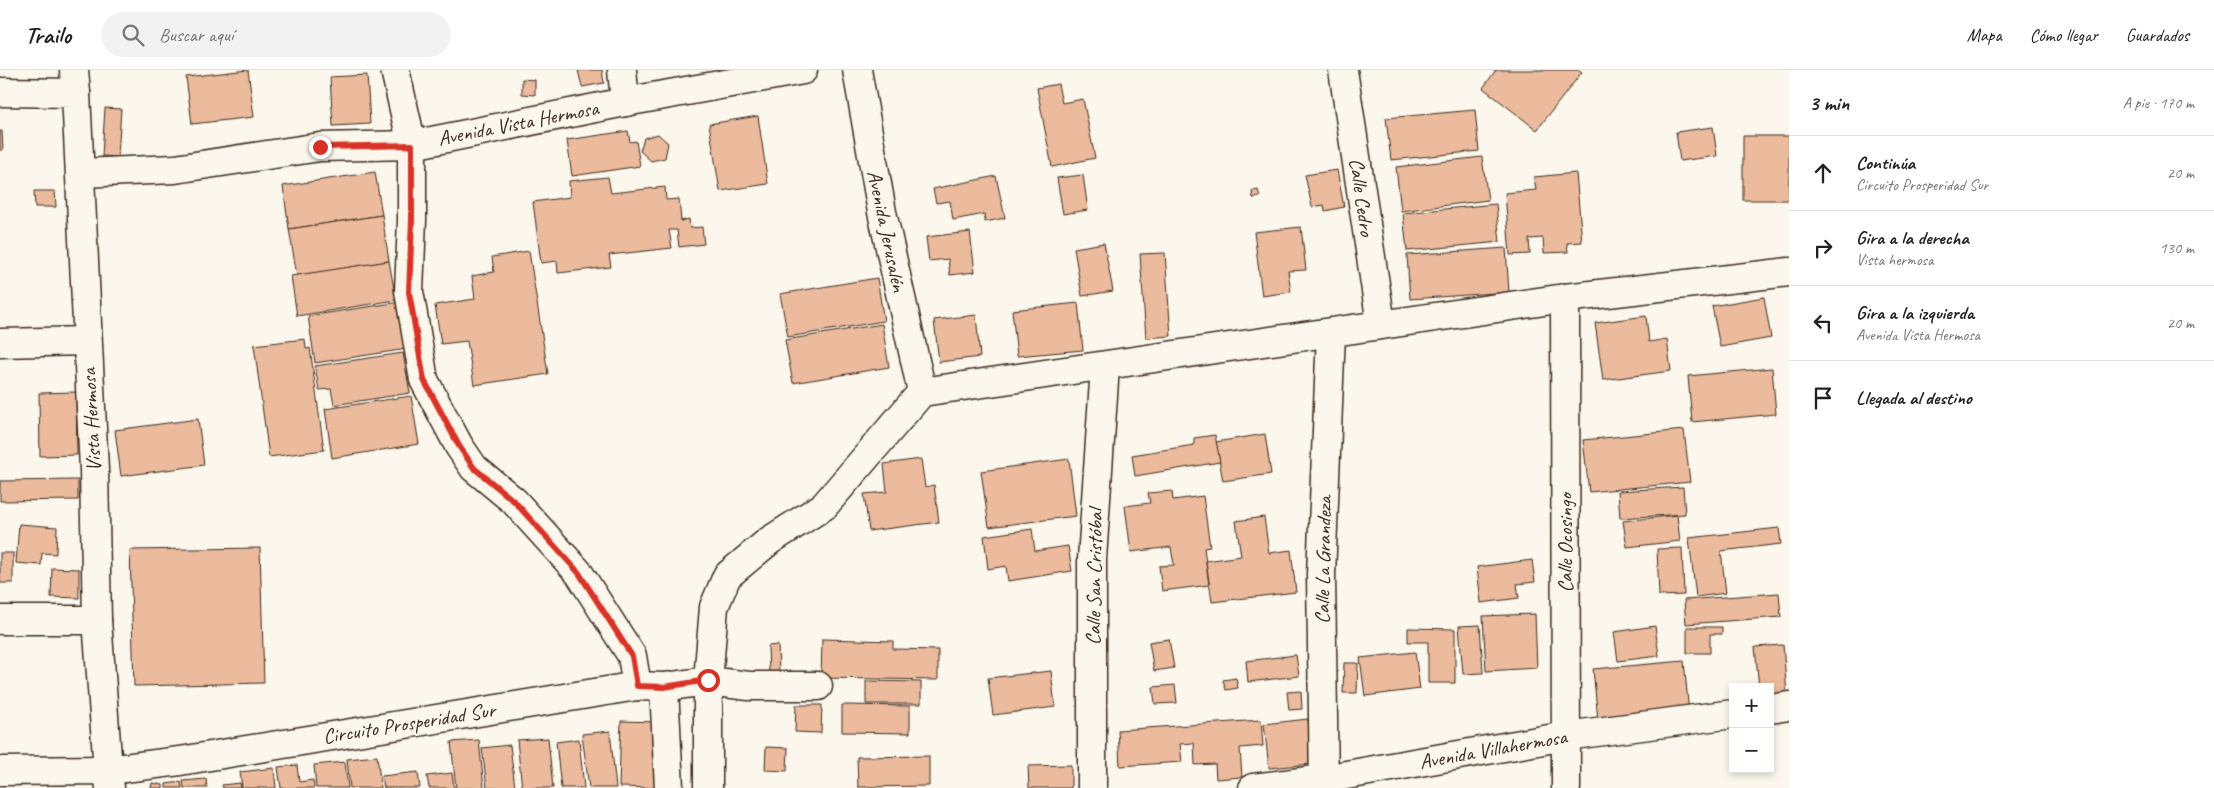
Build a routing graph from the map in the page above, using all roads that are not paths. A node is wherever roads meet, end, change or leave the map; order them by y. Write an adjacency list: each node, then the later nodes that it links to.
1 (395, 70): 9 (street)
2 (622, 70): 8 (street)
3 (803, 70): 8 (street, Avenida Vista Hermosa)
4 (857, 70): 18 (street, Avenida Jerusalén)
5 (1343, 70): 13 (street, Calle Cedro)
6 (75, 82): 7 (street); 10 (street, Vista Hermosa)
7 (0, 92)
8 (625, 102): 9 (street, Avenida Vista Hermosa)
9 (412, 145): 10 (street, Avenida Vista Hermosa); 22 (street)
10 (81, 173): 15 (street, Vista Hermosa)
11 (1789, 272): 12 (street)
12 (1565, 298): 13 (street); 28 (street, Calle Ocosingo)
13 (1381, 324): 14 (street)
14 (1330, 332): 17 (street); 31 (street, Calle La Grandeza)
15 (87, 341): 16 (street); 20 (street, Vista Hermosa)
16 (0, 343)
17 (1105, 366): 18 (street); 34 (street, Calle San Cristóbal)
18 (922, 392): 21 (street)
19 (0, 620): 20 (street)
20 (97, 620): 30 (street, Vista Hermosa)
21 (708, 680): 23 (street, Circuito Prosperidad Sur); 24 (street, Circuito Prosperidad Sur); 33 (street)
22 (637, 686): 24 (street, Circuito Prosperidad Sur); 30 (street, Circuito Prosperidad Sur)
23 (818, 686)
24 (664, 687): 32 (street)
25 (1789, 706): 26 (street)
26 (1774, 708)
27 (1729, 715): 28 (street, Avenida Villahermosa)
28 (1566, 736): 31 (street, Avenida Villahermosa); 36 (street, Calle Ocosingo)
29 (0, 771): 30 (street, Circuito Prosperidad Sur)
30 (109, 779)
31 (1324, 783): 35 (street, Avenida Villahermosa)
32 (669, 788)
33 (708, 788)
34 (1092, 788)
35 (1253, 788)
36 (1566, 788)

